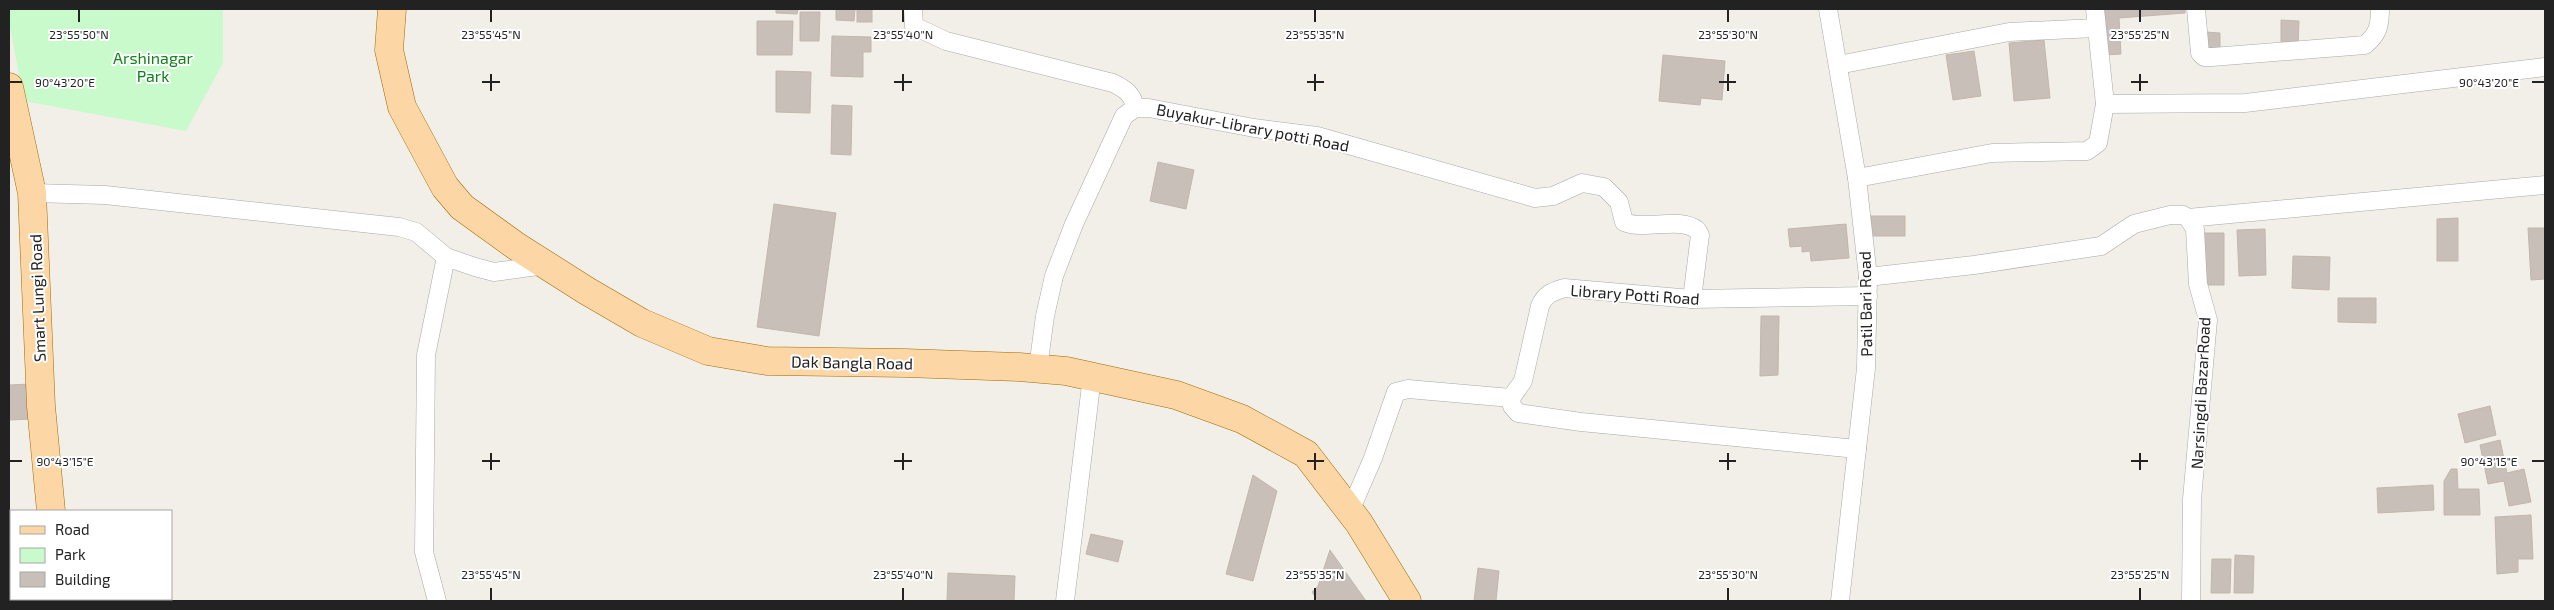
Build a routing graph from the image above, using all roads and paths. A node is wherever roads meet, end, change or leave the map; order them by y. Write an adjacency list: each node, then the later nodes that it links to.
1 (392, 9): 18 (main road, Dak Bangla Road)
2 (913, 9): 12 (street)
3 (1828, 9): 8 (street, Patil Bari Road)
4 (2095, 9): 7 (street)
5 (2196, 9): 6 (street)
6 (2380, 9)
7 (2096, 28): 8 (street); 11 (street)
8 (1838, 65): 13 (street, Patil Bari Road)
9 (2545, 67): 11 (street)
10 (9, 87): 15 (main road, Smart Lungi Road)
11 (2105, 104): 13 (street)
12 (1135, 108): 21 (street, Buyakur-Library potti Road); 22 (street, Buyakur-Library potti Road)
13 (1857, 178): 19 (street, Patil Bari Road)
14 (2545, 185): 16 (street)
15 (32, 193): 17 (street); 26 (main road, Smart Lungi Road)
16 (2188, 218): 19 (street); 32 (street, Narsingdi BazarRoad)
17 (446, 257): 18 (street); 28 (street)
18 (545, 265): 22 (main road, Dak Bangla Road)
19 (1868, 277): 20 (street, Patil Bari Road)
20 (1868, 296): 21 (street, Library Potti Road); 25 (street, Patil Bari Road)
21 (1692, 299): 24 (street, Library Potti Road)
22 (1038, 368): 23 (main road, Dak Bangla Road)
23 (1092, 377): 27 (main road, Dak Bangla Road); 29 (street)
24 (1511, 398): 25 (street); 27 (street)
25 (1857, 449): 31 (street, Patil Bari Road)
26 (51, 510)
27 (1350, 511): 30 (main road, Dak Bangla Road)
28 (437, 601)
29 (1065, 601)
30 (1406, 601)
31 (1840, 601)
32 (2191, 601)

